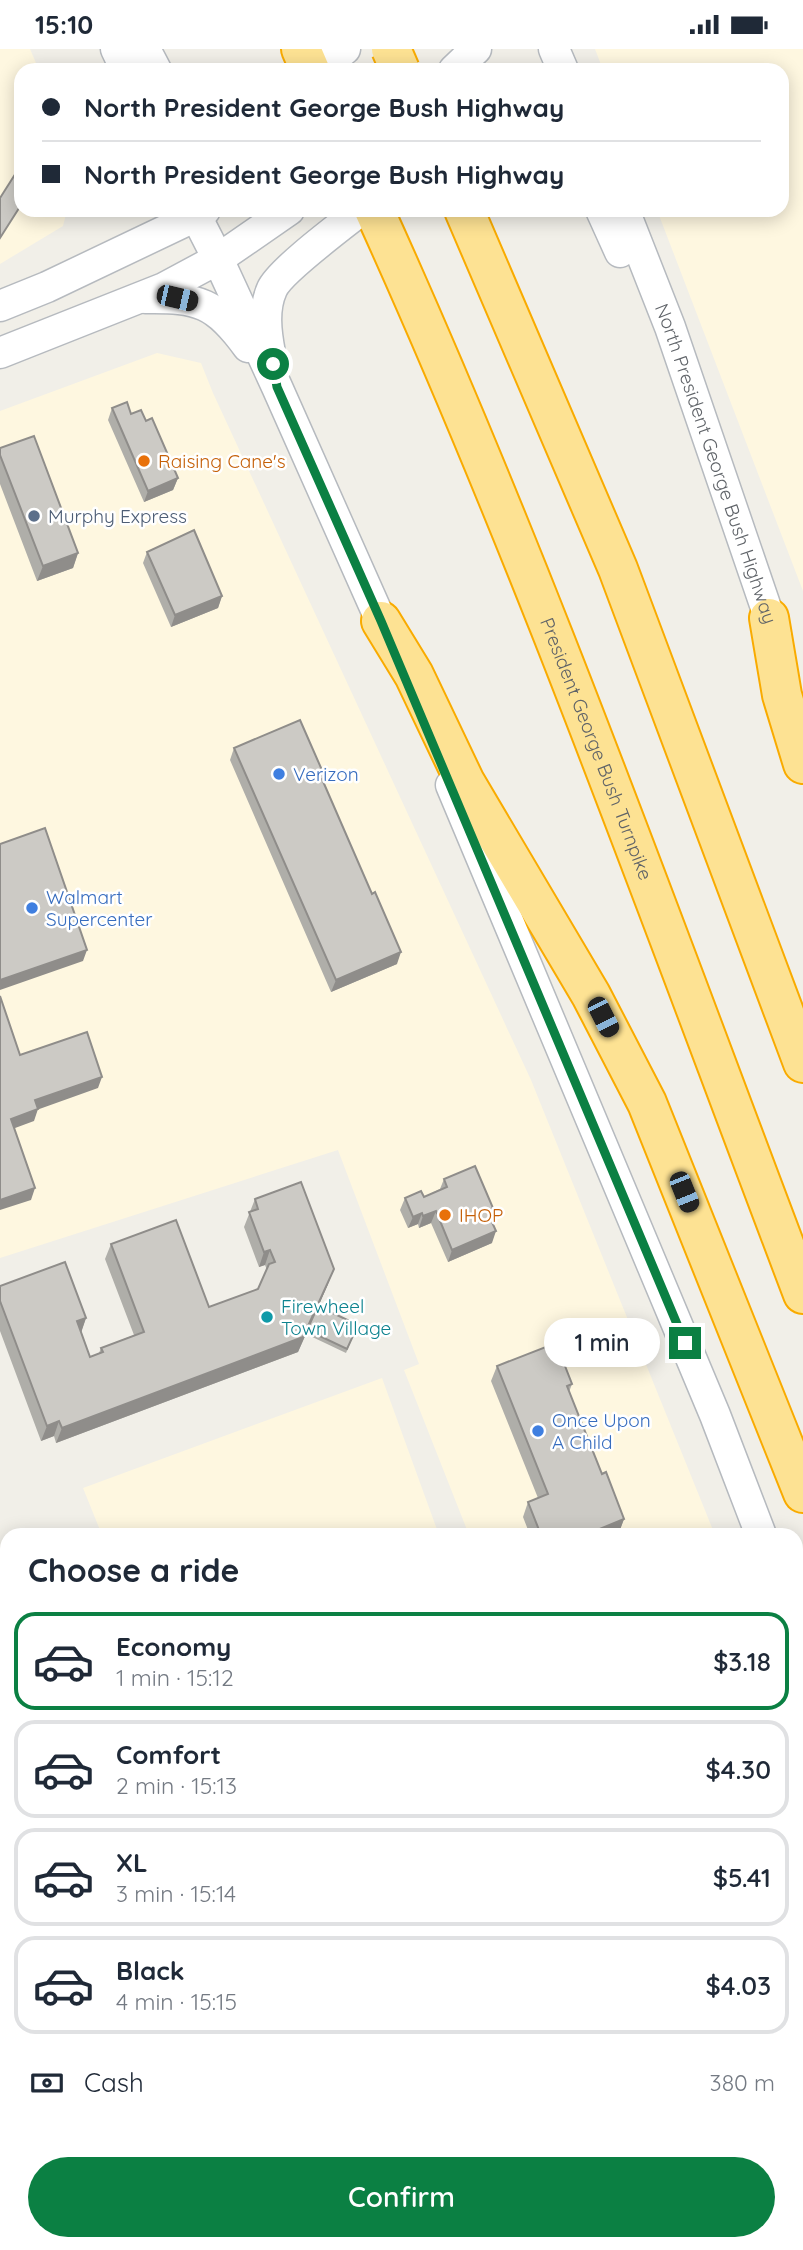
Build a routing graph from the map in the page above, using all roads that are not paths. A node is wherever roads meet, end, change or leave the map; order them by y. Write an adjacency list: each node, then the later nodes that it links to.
1 (345, 49): 4 (main road)
2 (415, 49): 5 (main road)
3 (476, 49): 6 (main road)
4 (328, 63)
5 (398, 63)
6 (461, 63)
7 (148, 217): 16 (main road)
8 (188, 217): 16 (main road)
9 (200, 217): 17 (main road)
10 (279, 217): 17 (main road)
11 (352, 217): 22 (main road)
12 (377, 217): 28 (highway, President George Bush Turnpike)
13 (468, 217): 27 (highway)
14 (604, 217): 20 (main road)
15 (627, 217): 20 (main road, North President George Bush Highway)
16 (128, 248): 19 (main road)
17 (218, 259): 18 (main road); 22 (main road)
18 (141, 298): 21 (main road); 22 (main road)
19 (0, 306)
20 (670, 327): 23 (main road, North President George Bush Highway)
21 (0, 353)
22 (277, 387): 24 (main road)
23 (769, 618): 25 (main road, North President George Bush Highway); 26 (highway)
24 (381, 621): 29 (highway); 30 (main road)
25 (803, 717)
26 (803, 764)
27 (803, 1063)
28 (803, 1294)
29 (803, 1493)
30 (758, 1528)

